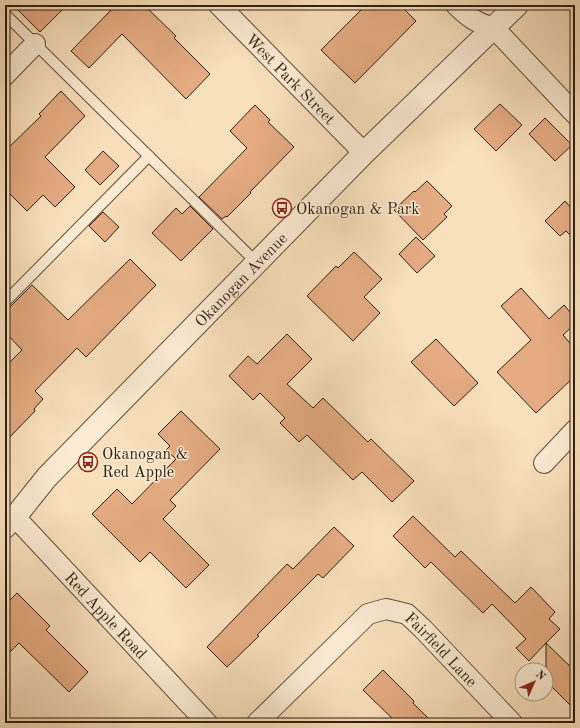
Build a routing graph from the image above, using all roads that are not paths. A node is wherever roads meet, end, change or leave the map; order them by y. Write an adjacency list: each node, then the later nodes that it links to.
1 (219, 5): 9 (street, West Park Street)
2 (456, 5): 5 (street)
3 (517, 5): 5 (street, Okanogan Avenue)
4 (5, 14): 6 (lane)
5 (494, 28): 8 (street); 9 (street, Okanogan Avenue)
6 (35, 44): 7 (street); 10 (lane)
7 (5, 75)
8 (575, 114)
9 (364, 153): 11 (street, Okanogan Avenue)
10 (149, 156): 11 (lane); 12 (lane)
11 (257, 263): 15 (street, Okanogan Avenue)
12 (5, 302)
13 (575, 430): 14 (street)
14 (544, 463)
15 (8, 517): 16 (street, Red Apple Road)
16 (207, 723)
17 (256, 723): 18 (street, Fairfield Lane)
18 (512, 723)

